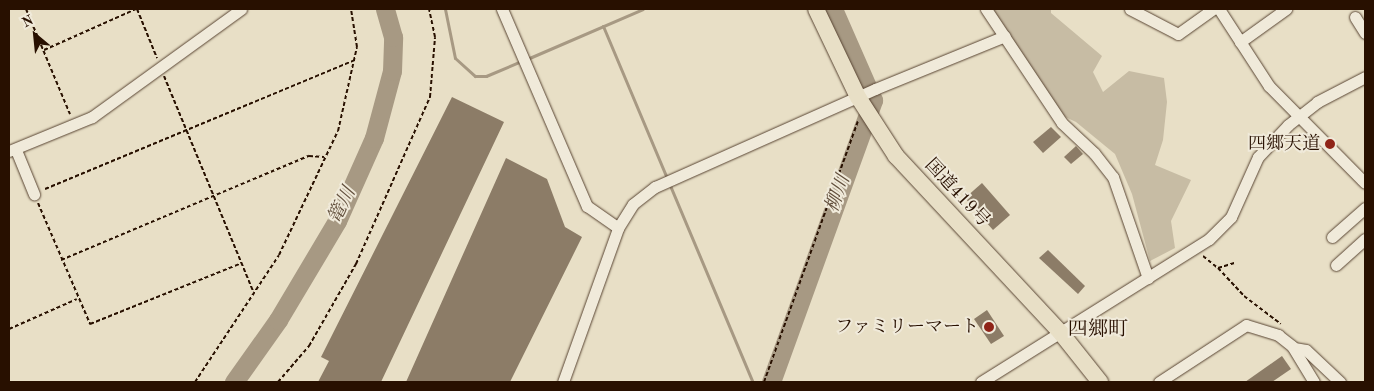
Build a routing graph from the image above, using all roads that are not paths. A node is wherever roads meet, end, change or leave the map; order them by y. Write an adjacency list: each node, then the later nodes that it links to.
1 (241, 9): 16 (street)
2 (502, 9): 20 (street)
3 (816, 9): 14 (highway, 国道419号)
4 (986, 9): 11 (street)
5 (1130, 9): 6 (street)
6 (1213, 9)
7 (1219, 9): 12 (street)
8 (1286, 9): 12 (street)
9 (1354, 17): 10 (street)
10 (1365, 32)
11 (1005, 36): 14 (street); 24 (street)
12 (1240, 42): 15 (street)
13 (1365, 77): 15 (street)
14 (861, 101): 20 (street); 25 (highway, 国道419号)
15 (1298, 118): 17 (street); 24 (street)
16 (12, 150): 18 (street)
17 (1365, 183)
18 (34, 194)
19 (1365, 208): 21 (street)
20 (618, 228): 27 (street)
21 (1332, 237)
22 (1365, 239): 23 (street)
23 (1336, 265)
24 (1148, 278): 25 (street)
25 (1061, 333): 28 (street); 29 (highway, 国道419号)
26 (1294, 348): 30 (street); 31 (street); 32 (street)
27 (563, 382)
28 (981, 382)
29 (1100, 382)
30 (1159, 382)
31 (1314, 382)
32 (1340, 382)

